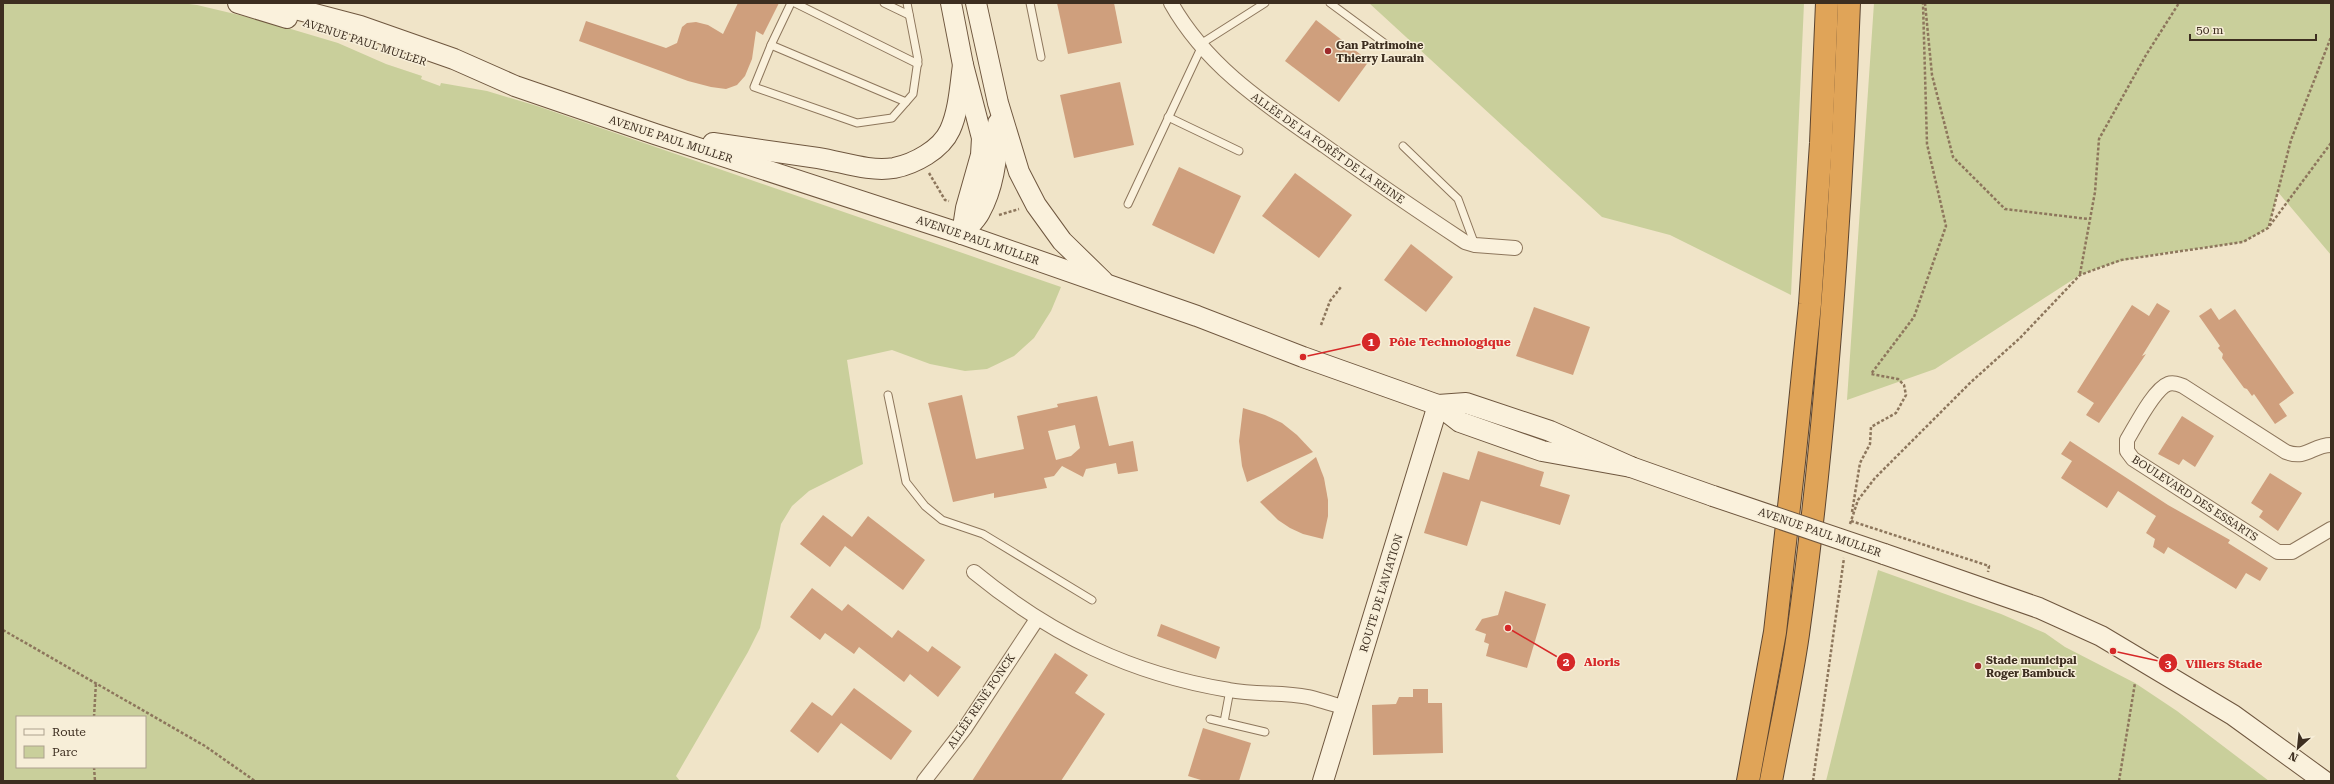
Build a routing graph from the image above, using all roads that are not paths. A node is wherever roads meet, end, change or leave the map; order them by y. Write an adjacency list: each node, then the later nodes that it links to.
1 (238, 3): 22 (main road, AVENUE PAUL MULLER)
2 (273, 3): 22 (main road, AVENUE PAUL MULLER)
3 (791, 3): 16 (lane)
4 (795, 3): 20 (lane)
5 (884, 3): 15 (lane)
6 (907, 3): 15 (lane)
7 (951, 3): 21 (main road)
8 (976, 3): 24 (main road)
9 (1030, 3): 19 (lane)
10 (1171, 3): 18 (street, ALLÉE DE LA FORÊT DE LA REINE)
11 (1265, 3): 18 (lane)
12 (1330, 3): 17 (lane)
13 (1827, 3): 48 (highway)
14 (1849, 3): 49 (highway)
15 (909, 15): 20 (lane)
16 (771, 45): 23 (lane); 23 (lane)
17 (1388, 45)
18 (1200, 46): 25 (lane); 31 (street, ALLÉE DE LA FORÊT DE LA REINE)
19 (1041, 57)
20 (918, 64): 23 (lane)
21 (963, 65): 26 (main road); 30 (main road)
22 (515, 86): 26 (main road, AVENUE PAUL MULLER)
23 (906, 102)
24 (998, 103): 30 (main road); 33 (main road)
25 (1168, 117): 28 (lane); 29 (lane)
26 (655, 134): 30 (main road, AVENUE PAUL MULLER)
27 (1403, 146): 31 (lane)
28 (1238, 151)
29 (1128, 204)
30 (962, 234): 33 (main road, AVENUE PAUL MULLER)
31 (1475, 245): 32 (street, ALLÉE DE LA FORÊT DE LA REINE)
32 (1515, 248)
33 (1108, 285): 35 (main road, AVENUE PAUL MULLER)
34 (888, 395): 39 (lane)
35 (1438, 405): 42 (main road, ROUTE DE L'AVIATION); 50 (main road, AVENUE PAUL MULLER, bridge)
36 (2331, 445): 37 (street, BOULEVARD DES ESSARTS)
37 (2331, 529)
38 (974, 572): 40 (street)
39 (1092, 600)
40 (1037, 619): 41 (street); 46 (street, ALLÉE RENÉ FONCK)
41 (1230, 690): 42 (street); 44 (lane)
42 (1346, 708): 47 (main road, ROUTE DE L'AVIATION)
43 (1210, 719): 44 (lane)
44 (1224, 722): 45 (lane)
45 (1265, 732)
46 (924, 781)
47 (1323, 781)
48 (1748, 781)
49 (1771, 781)
50 (2324, 781)

